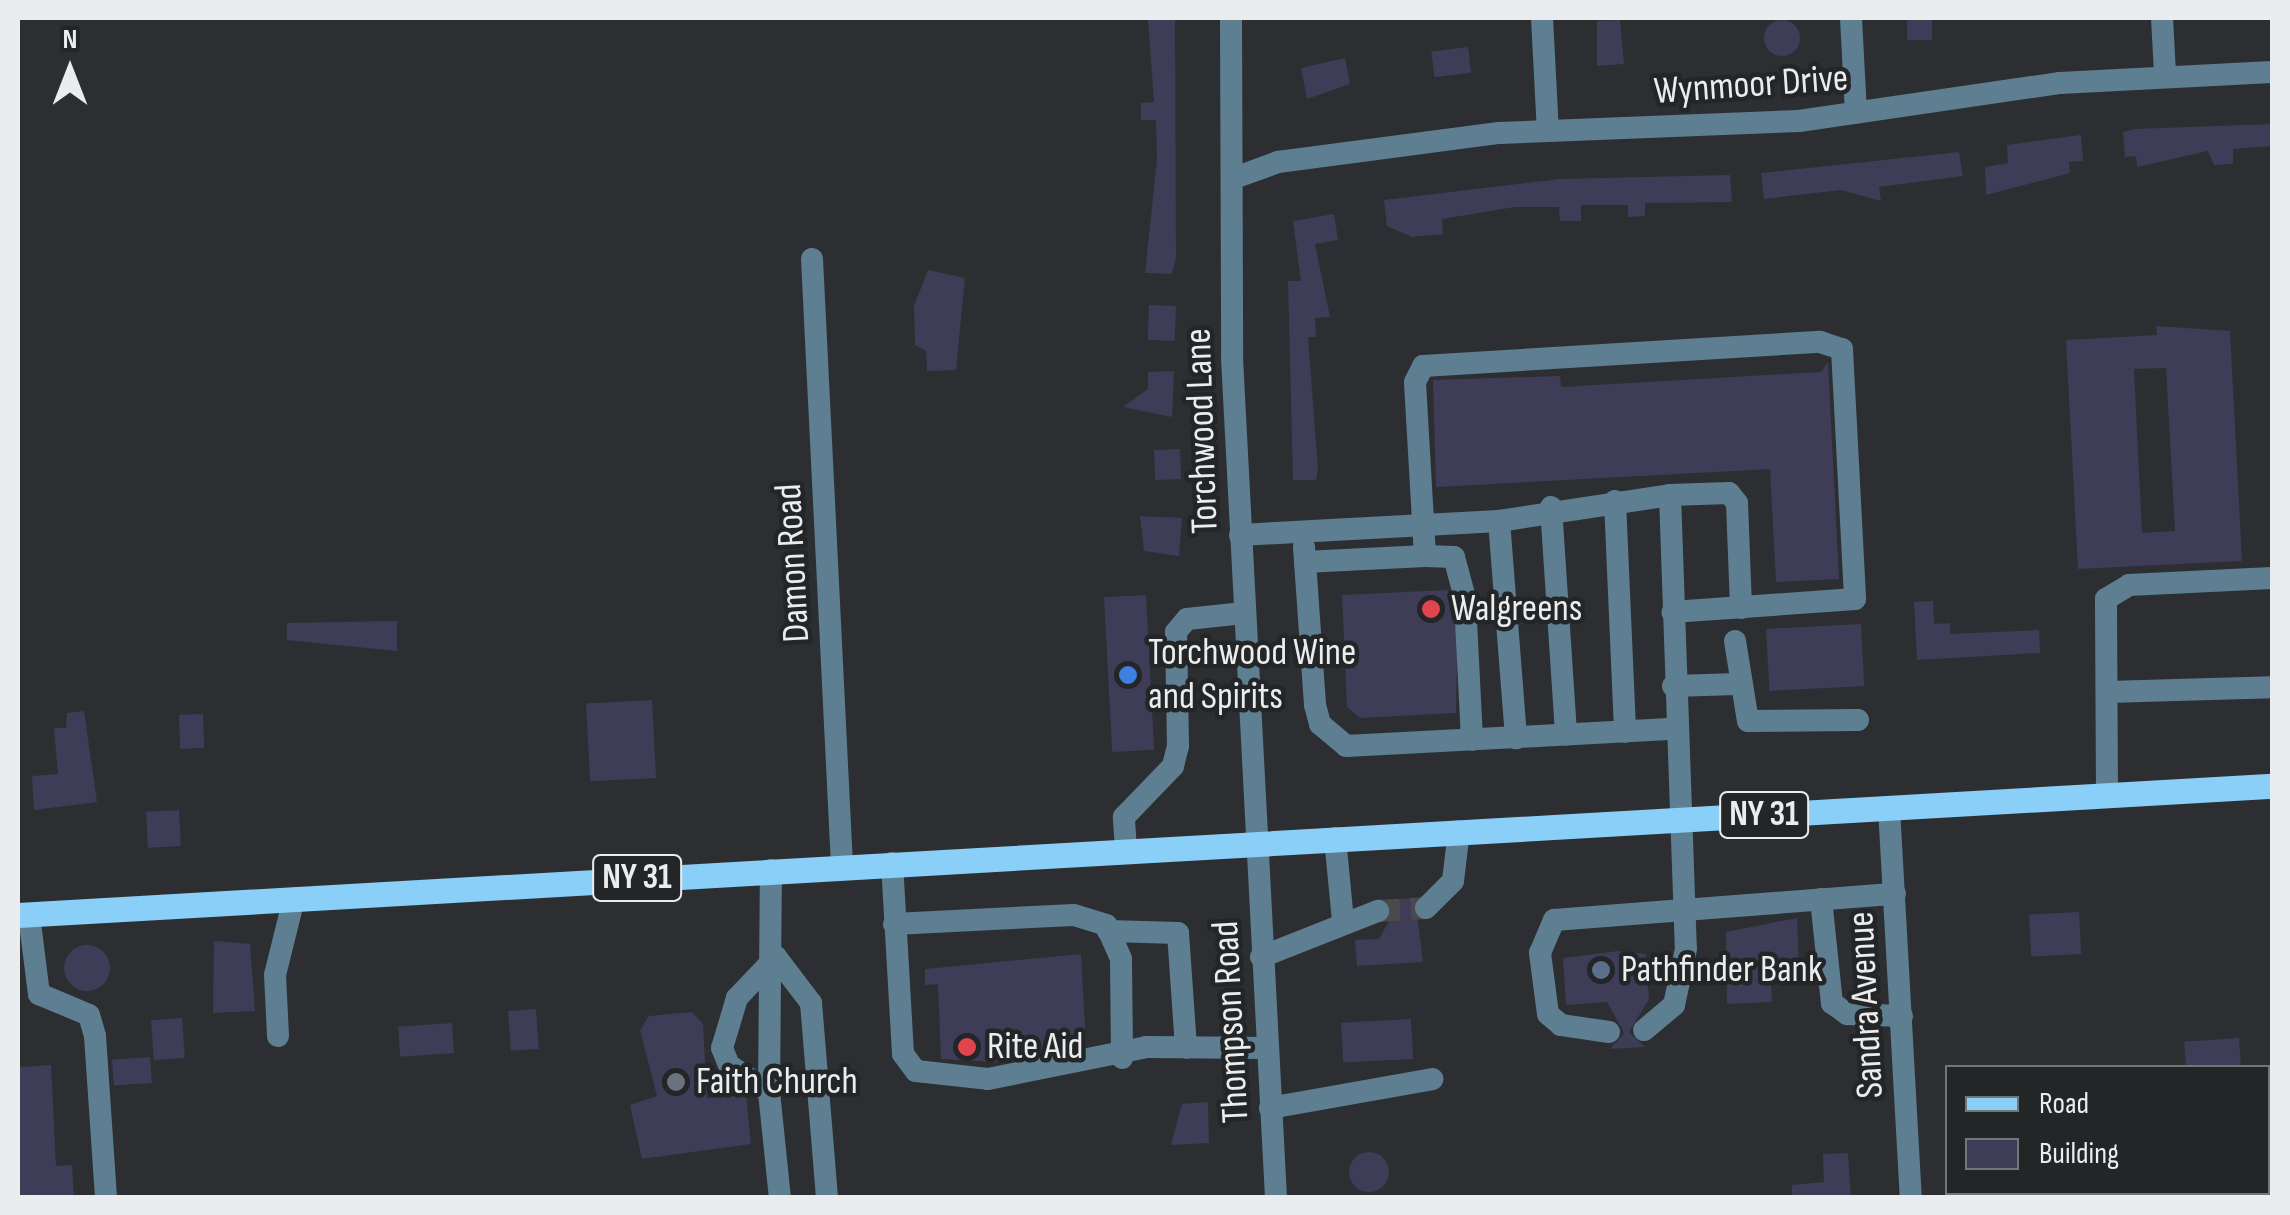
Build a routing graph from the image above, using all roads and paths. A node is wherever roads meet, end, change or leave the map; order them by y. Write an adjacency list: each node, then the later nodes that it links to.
1 (1231, 18): 9 (street, Torchwood Lane)
2 (1542, 18): 8 (street)
3 (1851, 18): 7 (street)
4 (2162, 18): 6 (street)
5 (2272, 72): 6 (street, Wynmoor Drive)
6 (2165, 74): 7 (street, Wynmoor Drive)
7 (1856, 114): 8 (street, Wynmoor Drive)
8 (1548, 130): 9 (street, Wynmoor Drive)
9 (1236, 177): 17 (street, Torchwood Lane)
10 (812, 258): 46 (street, Damon Road)
11 (1670, 495): 12 (street); 22 (street); 23 (street)
12 (1615, 501): 13 (street); 33 (street)
13 (1551, 507): 14 (street); 34 (street)
14 (1499, 521): 15 (street); 35 (street)
15 (1424, 526): 16 (street); 18 (street); 22 (street)
16 (1304, 532): 17 (street); 19 (street)
17 (1240, 535): 24 (street, Torchwood Lane)
18 (1425, 556): 19 (street); 21 (street)
19 (1306, 562): 36 (street)
20 (2272, 578): 30 (street)
21 (1464, 595)
22 (1741, 608): 23 (street)
23 (1672, 612): 28 (street)
24 (1244, 613): 43 (street, Torchwood Lane); 44 (street)
25 (1466, 621): 36 (street)
26 (1736, 641): 27 (street)
27 (1738, 684): 28 (street); 31 (street)
28 (1673, 686): 32 (street)
29 (2272, 686): 30 (street)
30 (2108, 692): 38 (street)
31 (1858, 720)
32 (1674, 729): 33 (street); 40 (street)
33 (1624, 732): 34 (street)
34 (1566, 735): 35 (street)
35 (1516, 738): 36 (street)
36 (1472, 740)
37 (2272, 786): 38 (main road, NY 31)
38 (2107, 796): 39 (main road, NY 31)
39 (1889, 808): 40 (main road, NY 31); 48 (street, Sandra Avenue)
40 (1676, 820): 41 (main road, NY 31); 52 (street)
41 (1459, 831): 42 (main road, NY 31); 51 (street)
42 (1335, 838): 43 (main road, NY 31); 55 (street)
43 (1256, 842): 44 (main road, NY 31); 59 (street, Thompson Road)
44 (1126, 849): 45 (main road, NY 31)
45 (892, 862): 46 (main road, NY 31); 56 (street)
46 (842, 865): 47 (main road, NY 31)
47 (770, 870): 49 (main road, NY 31); 58 (street)
48 (1895, 894): 50 (street); 60 (street, Sandra Avenue)
49 (294, 898): 54 (main road, NY 31); 63 (street)
50 (1820, 900): 52 (street); 60 (street)
51 (1426, 908)
52 (1684, 910): 61 (street); 62 (street)
53 (1378, 911): 55 (street)
54 (23, 915): 70 (street)
55 (1343, 921): 59 (street)
56 (894, 924): 57 (street); 66 (street)
57 (1108, 931): 64 (street); 66 (street)
58 (776, 957): 68 (street); 68 (street); 72 (street)
59 (1262, 957): 65 (street, Thompson Road)
60 (1902, 1016): 74 (street, Sandra Avenue)
61 (1644, 1030)
62 (1609, 1032)
63 (278, 1036)
64 (1186, 1048): 65 (street); 66 (street)
65 (1267, 1048): 69 (street, Thompson Road)
66 (1122, 1058)
67 (1432, 1080): 69 (street)
68 (769, 1092): 71 (street)
69 (1270, 1108): 73 (street, Thompson Road)
70 (106, 1198)
71 (780, 1198)
72 (827, 1198)
73 (1276, 1198)
74 (1911, 1198)

